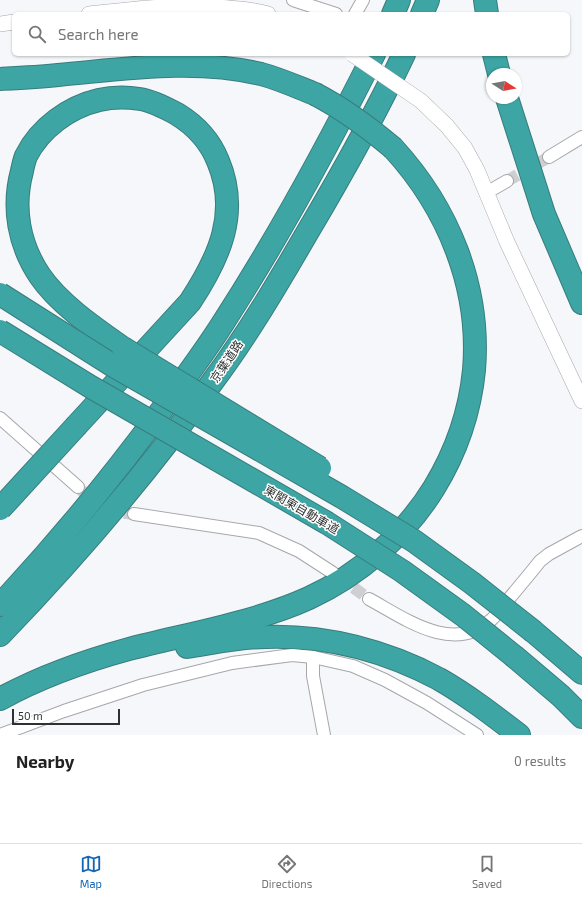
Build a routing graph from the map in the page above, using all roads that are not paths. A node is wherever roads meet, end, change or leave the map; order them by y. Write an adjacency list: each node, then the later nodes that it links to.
1 (293, 0): 9 (street)
2 (363, 0): 10 (street)
3 (399, 0): 11 (highway)
4 (428, 0): 12 (highway)
5 (485, 0): 13 (highway)
6 (167, 3): 7 (street); 8 (street)
7 (103, 12)
8 (261, 12)
9 (330, 12)
10 (356, 12)
11 (394, 12)
12 (423, 12)
13 (487, 12)
14 (12, 22): 15 (street)
15 (0, 24)
16 (355, 56): 26 (street, bridge)
17 (373, 56): 39 (highway, 京葉道路)
18 (403, 56): 40 (highway, 京葉道路)
19 (494, 56): 20 (highway)
20 (498, 68)
21 (0, 79): 43 (highway, bridge)
22 (509, 104): 28 (highway)
23 (582, 138): 24 (street)
24 (549, 157)
25 (507, 182): 26 (street)
26 (486, 193): 30 (street)
27 (0, 294): 36 (highway, bridge)
28 (582, 303)
29 (0, 331): 44 (highway, 東関東自動車道, bridge)
30 (582, 401)
31 (0, 418): 32 (street)
32 (78, 487)
33 (0, 509): 36 (highway, bridge)
34 (134, 514): 37 (street)
35 (582, 536): 38 (street)
36 (414, 541): 42 (highway, bridge)
37 (333, 573)
38 (369, 599)
39 (0, 605)
40 (0, 636)
41 (313, 656): 45 (street); 46 (street); 47 (street)
42 (582, 673)
43 (0, 700): 48 (highway)
44 (582, 717)
45 (0, 735)
46 (324, 735)
47 (477, 735)
48 (518, 735)

